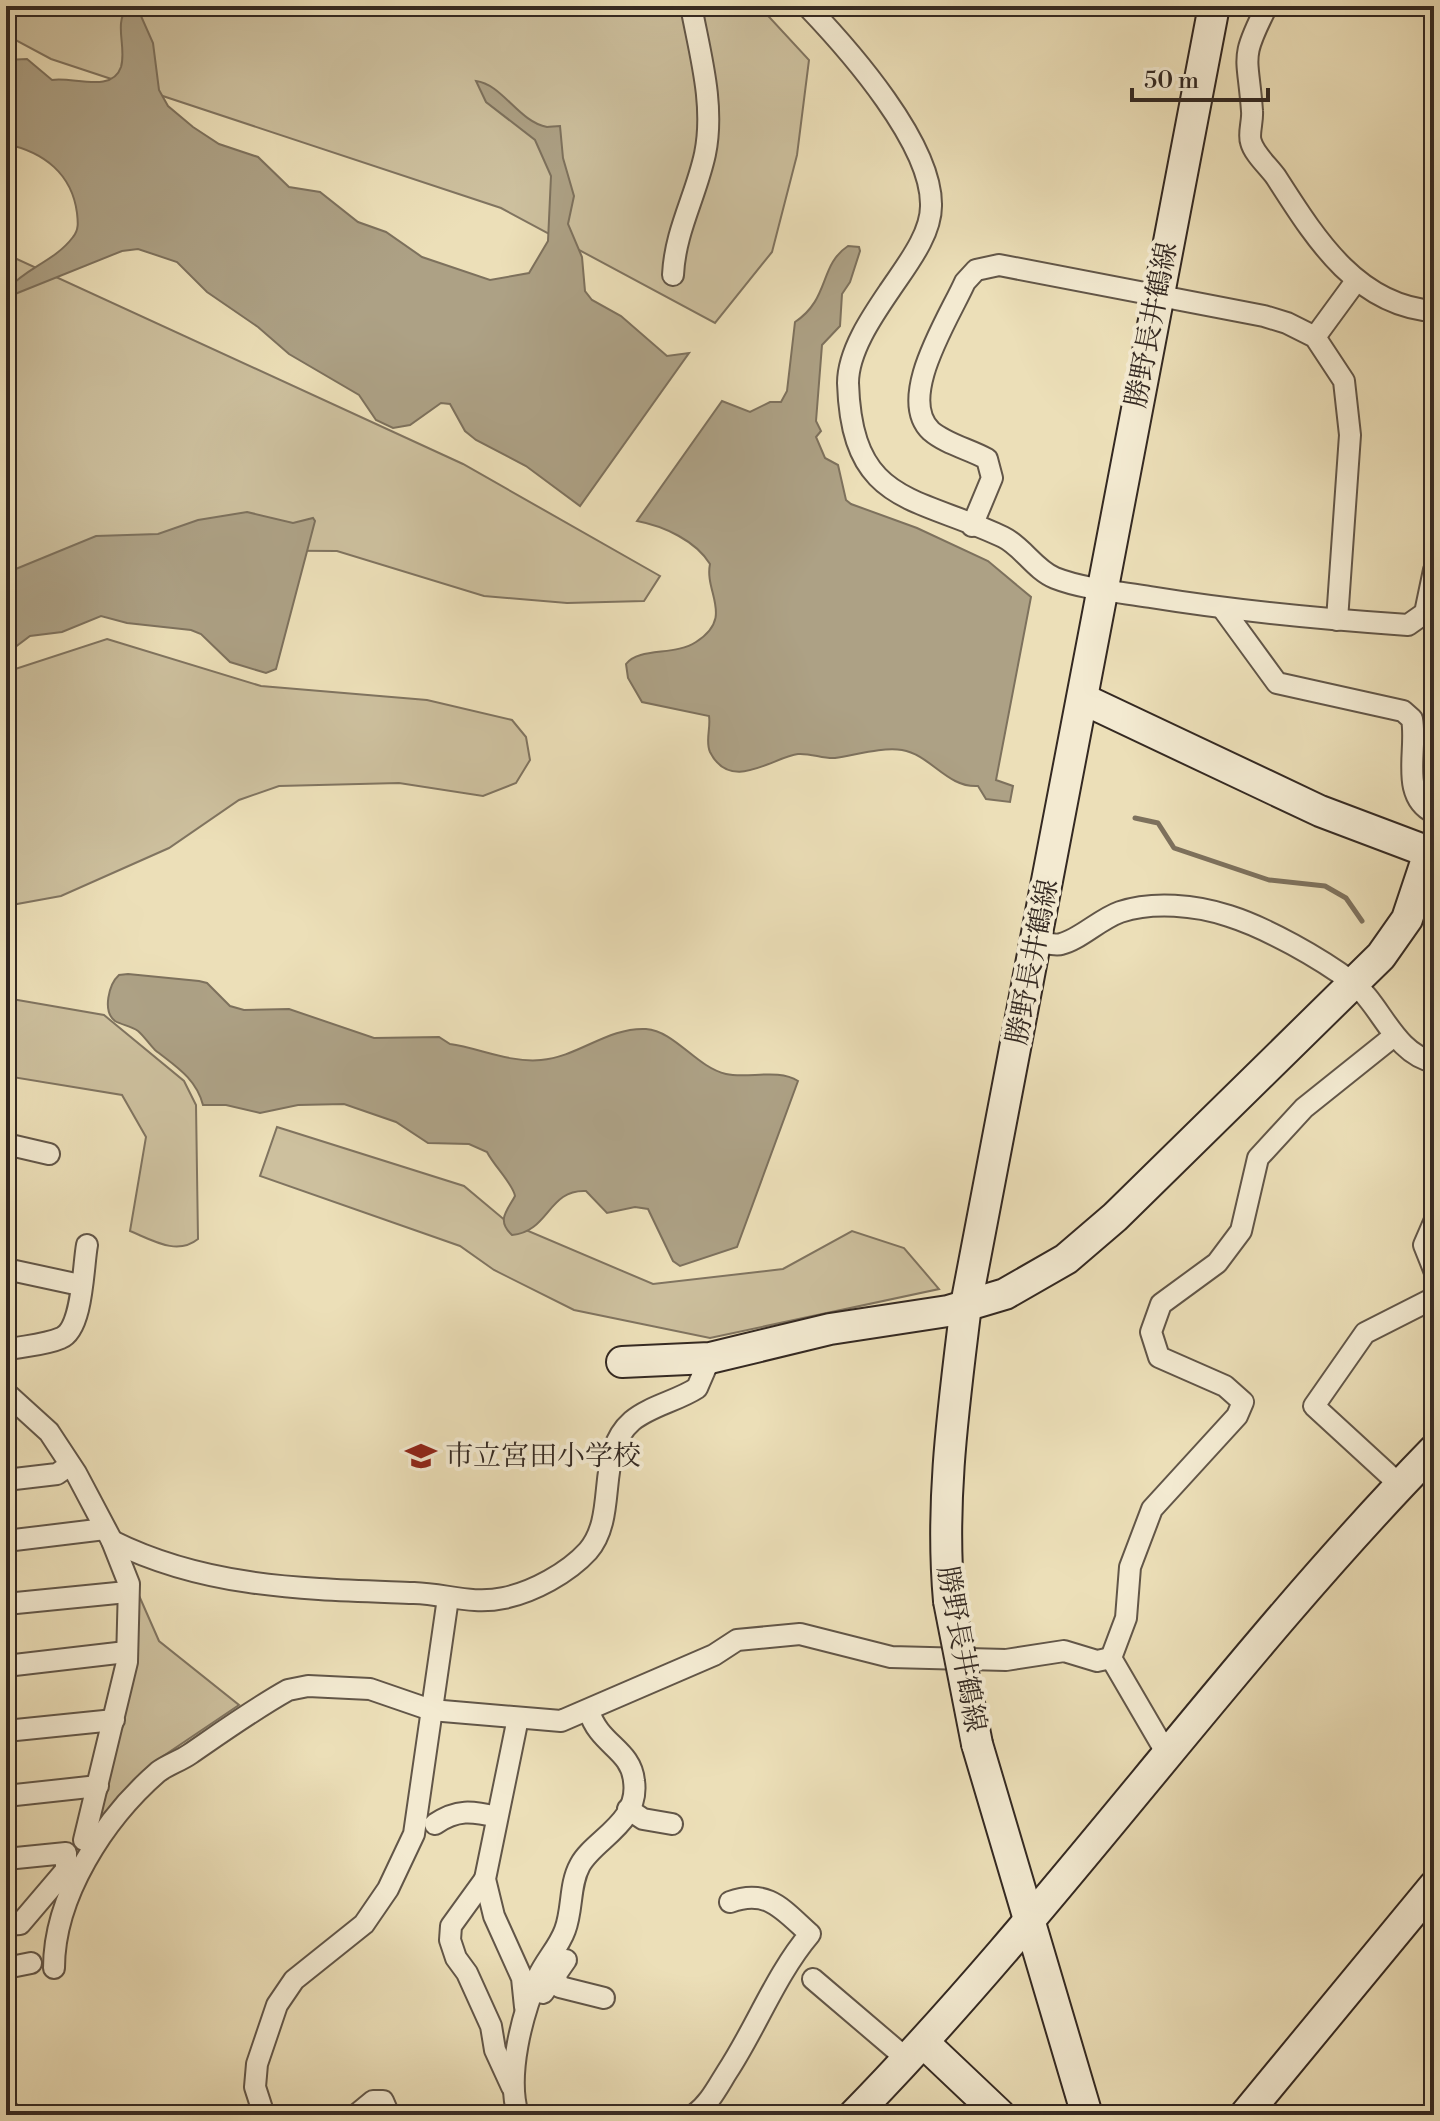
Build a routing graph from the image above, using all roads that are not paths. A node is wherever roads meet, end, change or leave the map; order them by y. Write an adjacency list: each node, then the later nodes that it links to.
1 (691, 6): 5 (street)
2 (1214, 6): 7 (street, 勝野長井鶴線)
3 (1267, 6): 6 (street)
4 (809, 8): 10 (street)
5 (673, 275)
6 (1356, 281): 8 (street); 9 (street)
7 (1158, 295): 9 (street); 10 (street); 12 (street, 勝野長井鶴線)
8 (1434, 311)
9 (1315, 337): 14 (street)
10 (972, 526): 12 (street)
11 (1434, 570): 14 (street)
12 (1101, 587): 13 (street); 15 (street, 勝野長井鶴線)
13 (1223, 609): 14 (street); 16 (street)
14 (1337, 620)
15 (1083, 699): 17 (street); 18 (street, 勝野長井鶴線)
16 (1430, 809)
17 (1432, 854): 19 (street)
18 (1037, 942): 19 (street); 30 (street, 勝野長井鶴線)
19 (1354, 983): 20 (street); 30 (street)
20 (1394, 1036): 21 (street); 47 (street)
21 (1434, 1062)
22 (6, 1144): 23 (street)
23 (49, 1154)
24 (1434, 1222): 27 (street)
25 (87, 1245): 28 (street)
26 (6, 1269): 28 (street)
27 (1434, 1270)
28 (80, 1285): 31 (street)
29 (1434, 1298): 40 (street)
30 (966, 1305): 32 (street); 66 (street, 勝野長井鶴線, bridge)
31 (6, 1350)
32 (710, 1358): 33 (street); 44 (street)
33 (622, 1362)
34 (6, 1393): 35 (street)
35 (29, 1414): 36 (street); 38 (street)
36 (6, 1416)
37 (1433, 1452): 40 (street)
38 (70, 1465): 39 (street); 41 (street)
39 (6, 1480)
40 (1400, 1485): 54 (street)
41 (109, 1535): 42 (street); 43 (street); 44 (street)
42 (6, 1541)
43 (127, 1592): 45 (street); 46 (street)
44 (448, 1598): 49 (street)
45 (6, 1604)
46 (126, 1652): 48 (street); 52 (street)
47 (1111, 1658): 50 (street); 54 (street)
48 (6, 1666)
49 (431, 1710): 51 (street); 70 (street); 78 (street)
50 (589, 1711): 51 (street); 57 (street)
51 (518, 1718): 58 (street)
52 (114, 1720): 53 (street); 55 (street)
53 (6, 1731)
54 (1167, 1754): 66 (street)
55 (98, 1786): 56 (street); 61 (street)
56 (6, 1796)
57 (628, 1809): 60 (street); 73 (street)
58 (497, 1817): 59 (street); 63 (street)
59 (435, 1824)
60 (672, 1824)
61 (84, 1840)
62 (6, 1859): 67 (street)
63 (485, 1879): 73 (street); 75 (street)
64 (1434, 1886): 85 (street)
65 (730, 1902): 81 (street)
66 (1030, 1916): 74 (street); 84 (street, 勝野長井鶴線)
67 (6, 1925)
68 (31, 1963): 69 (street)
69 (6, 1968)
70 (54, 1968)
71 (813, 1979): 74 (street)
72 (604, 1998): 73 (street)
73 (526, 2015): 75 (street)
74 (916, 2051): 82 (street); 83 (street)
75 (516, 2105)
76 (6, 2108): 77 (street)
77 (11, 2115)
78 (264, 2115)
79 (356, 2115): 80 (street)
80 (389, 2115)
81 (694, 2115)
82 (854, 2115)
83 (1000, 2115)
84 (1087, 2115)
85 (1245, 2115)

